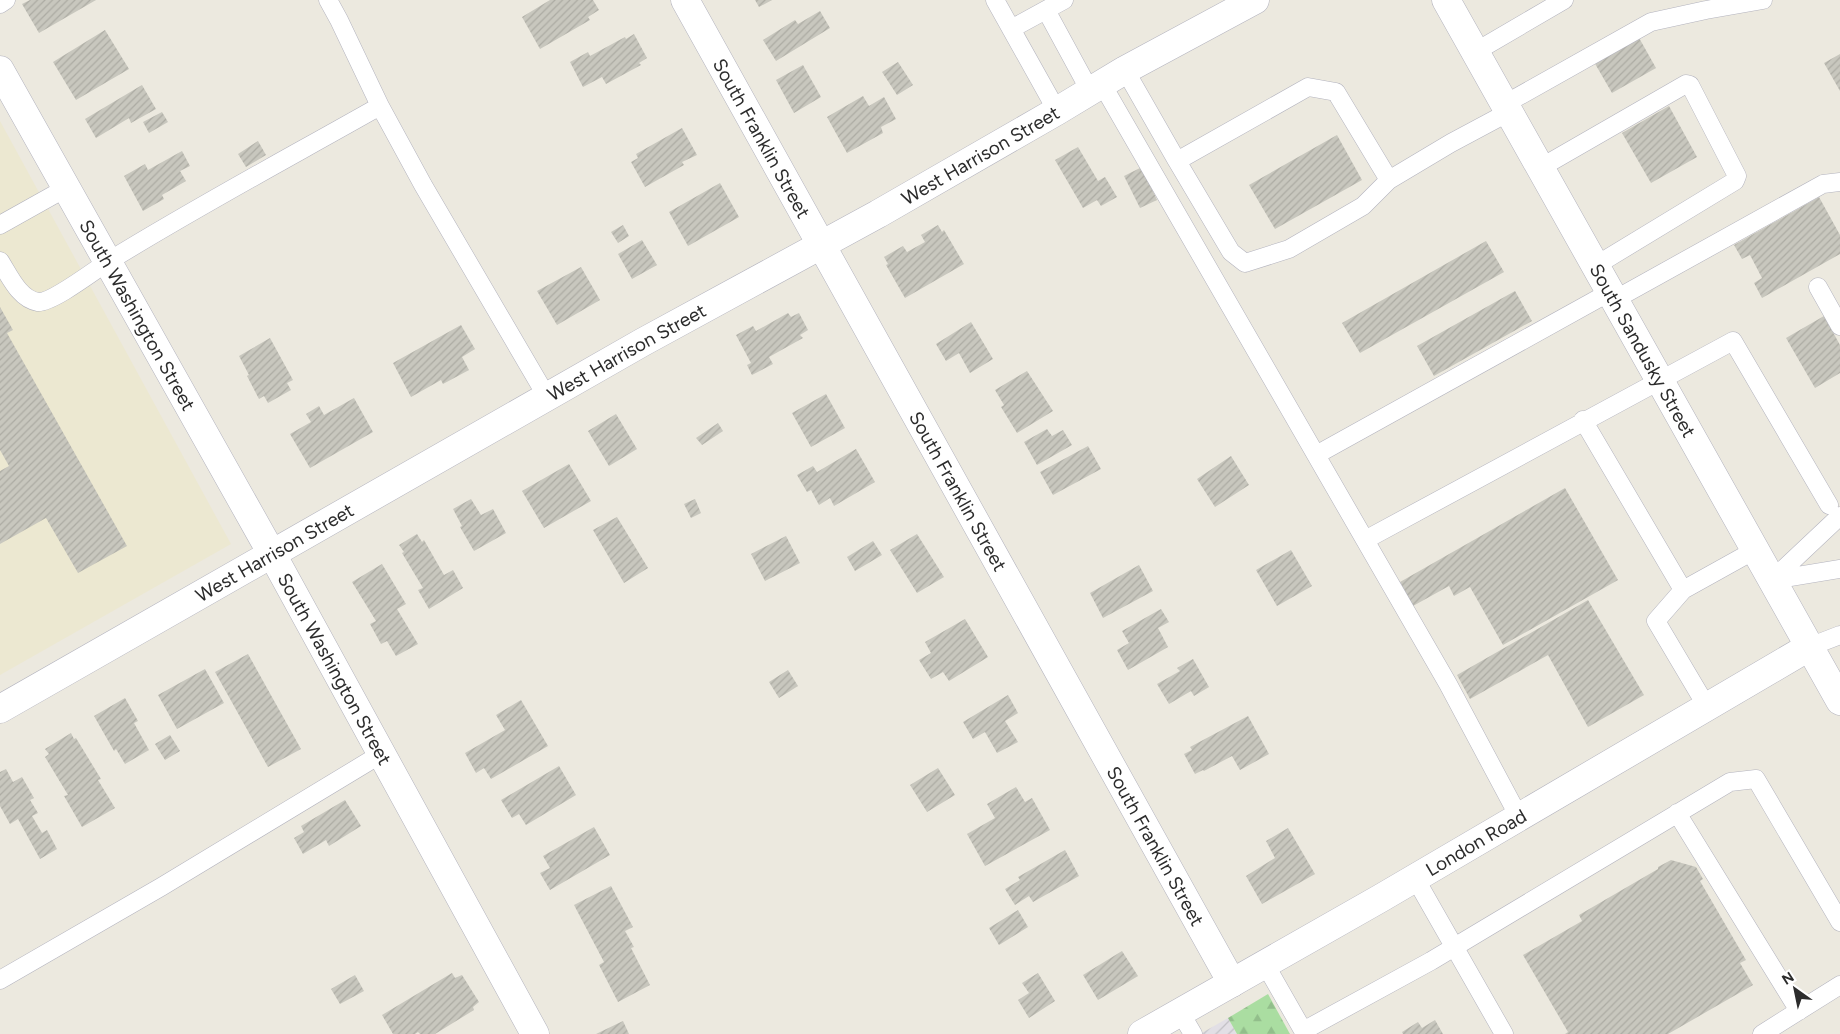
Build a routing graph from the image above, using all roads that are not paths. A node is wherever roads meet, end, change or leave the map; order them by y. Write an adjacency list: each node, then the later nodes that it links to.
1 (6, 0): 10 (lane)
2 (328, 0): 17 (lane)
3 (685, 0): 26 (street, South Franklin Street)
4 (995, 0): 12 (lane)
5 (1064, 0): 11 (lane)
6 (1256, 0): 15 (street, West Harrison Street)
7 (1446, 0): 13 (street, South Sandusky Street)
8 (1564, 0): 13 (lane)
9 (1763, 0): 18 (lane)
10 (0, 4)
11 (1046, 10): 12 (lane); 16 (lane)
12 (1011, 28): 19 (lane)
13 (1476, 52): 18 (street, South Sandusky Street)
14 (0, 70): 24 (street, South Washington Street)
15 (1125, 70): 16 (street, West Harrison Street); 20 (lane)
16 (1096, 88): 19 (street, West Harrison Street); 36 (lane)
17 (380, 106): 28 (lane); 34 (lane)
18 (1507, 108): 21 (street, South Sandusky Street); 22 (lane)
19 (1057, 111): 26 (street, West Harrison Street)
20 (1177, 160): 22 (lane); 22 (lane)
21 (1540, 168): 29 (street, South Sandusky Street); 29 (lane)
22 (1389, 180)
23 (1840, 182): 31 (lane)
24 (66, 188): 25 (lane); 28 (street, South Washington Street)
25 (0, 225)
26 (820, 245): 34 (street, West Harrison Street); 57 (street, South Franklin Street)
27 (0, 261): 28 (lane)
28 (108, 261): 40 (street, South Washington Street)
29 (1595, 266): 31 (street, South Sandusky Street)
30 (1818, 287): 32 (lane)
31 (1612, 296): 33 (street, South Sandusky Street); 36 (lane)
32 (1840, 326)
33 (1660, 380): 35 (lane); 37 (lane); 39 (street, South Sandusky Street)
34 (547, 397): 40 (street, West Harrison Street)
35 (1583, 420): 38 (lane); 43 (lane)
36 (1316, 455): 38 (lane)
37 (1834, 511): 42 (lane)
38 (1365, 540): 51 (lane)
39 (1755, 550): 42 (street, South Sandusky Street); 43 (lane)
40 (272, 554): 48 (street, West Harrison Street); 49 (street, South Washington Street)
41 (1840, 569): 42 (lane)
42 (1772, 580): 45 (street, South Sandusky Street)
43 (1683, 590): 47 (lane)
44 (1840, 635): 45 (lane)
45 (1809, 647): 46 (street, South Sandusky Street); 47 (street, London Road)
46 (1840, 701)
47 (1708, 707): 51 (street, London Road)
48 (0, 709)
49 (381, 754): 56 (lane); 62 (street, South Washington Street)
50 (1677, 813): 53 (lane); 54 (lane); 59 (lane)
51 (1519, 817): 52 (street, London Road)
52 (1415, 878): 54 (lane); 55 (street, London Road)
53 (1840, 922)
54 (1454, 947): 61 (lane); 64 (lane)
55 (1265, 964): 57 (street, London Road); 61 (lane)
56 (0, 980)
57 (1232, 983): 60 (street, London Road)
58 (1840, 986): 59 (lane)
59 (1799, 1011): 65 (lane)
60 (1187, 1023): 63 (street, London Road)
61 (1304, 1032)
62 (535, 1034)
63 (1142, 1034)
64 (1504, 1034)
65 (1762, 1034)

